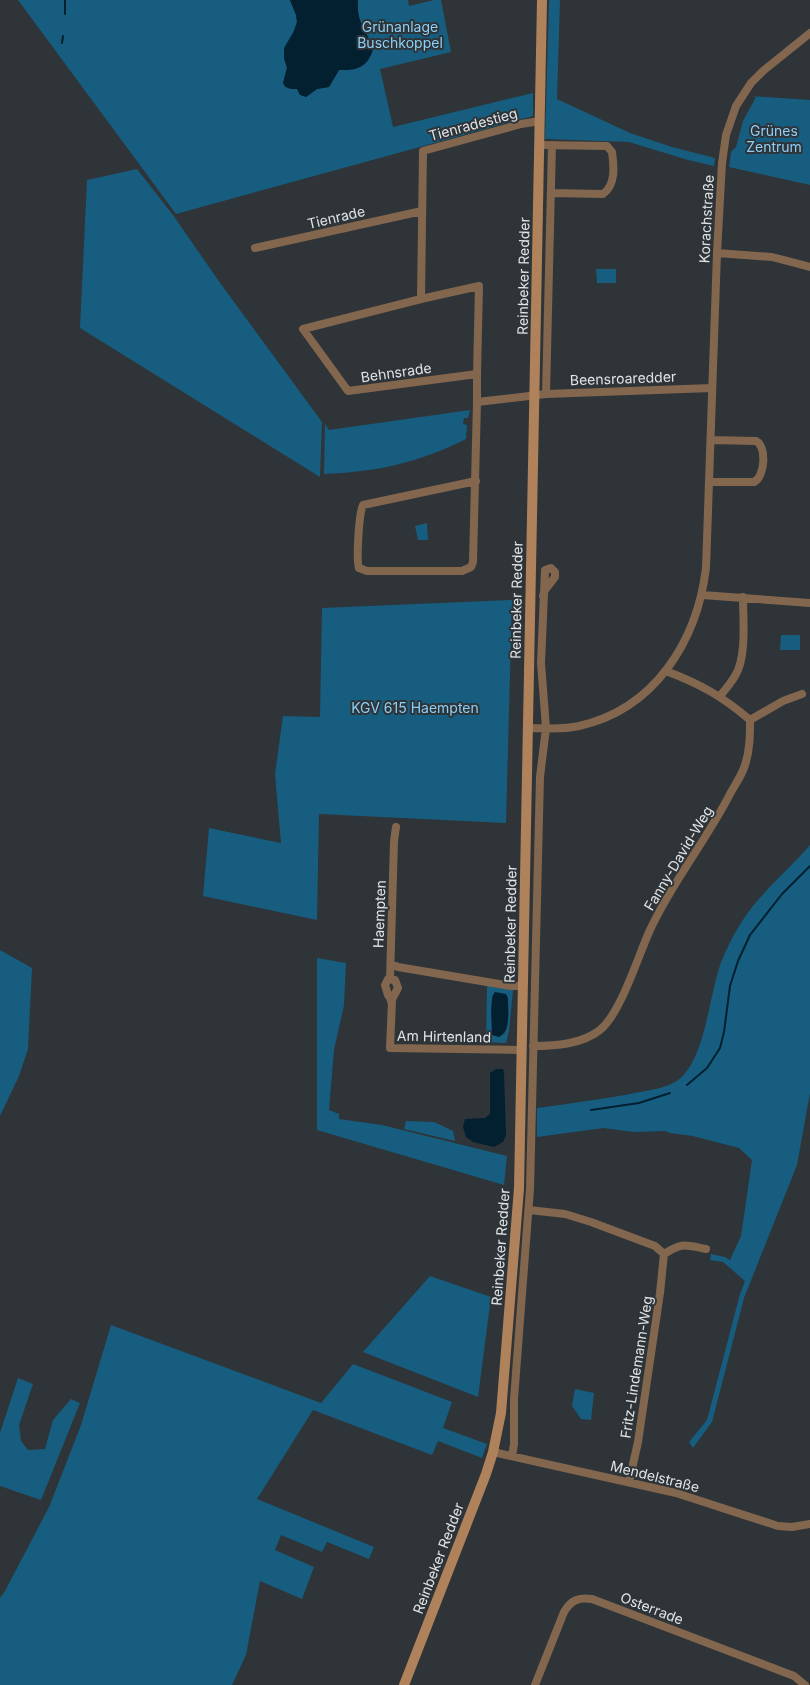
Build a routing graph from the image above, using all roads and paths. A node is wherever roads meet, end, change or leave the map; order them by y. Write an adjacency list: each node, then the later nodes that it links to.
1 (542, 0): 3 (main road, Reinbeker Redder)
2 (810, 34): 9 (street, Korachstraße)
3 (540, 121): 4 (main road, Reinbeker Redder); 7 (street, Tienradestieg)
4 (540, 145): 5 (street); 15 (main road, Reinbeker Redder)
5 (552, 146): 6 (street, Reinbeker Redder); 6 (street)
6 (551, 193): 14 (street, Reinbeker Redder)
7 (422, 211): 8 (street, Tienrade); 11 (street, Tienradestieg)
8 (256, 248)
9 (717, 253): 10 (street); 13 (street, Korachstraße)
10 (810, 267)
11 (421, 299): 12 (street, Behnsrade); 12 (street, Behnsrade)
12 (477, 374): 16 (street, Behnsrade)
13 (712, 388): 14 (street, Beensroaredder); 17 (street, Korachstraße)
14 (546, 394): 15 (street, Beensroaredder)
15 (534, 396): 16 (street); 28 (main road, Reinbeker Redder)
16 (477, 402): 18 (street, Behnsrade)
17 (711, 440): 19 (street, Korachstraße); 19 (street)
18 (476, 481): 18 (street, Behnsrade)
19 (709, 482): 20 (street, Korachstraße)
20 (702, 595): 22 (street); 24 (street, Korachstraße)
21 (543, 596): 29 (street, Reinbeker Redder)
22 (743, 597): 23 (street); 26 (street)
23 (810, 603)
24 (666, 671): 26 (street); 29 (street, Korachstraße)
25 (802, 694): 27 (street)
26 (720, 696): 27 (street)
27 (750, 720): 35 (street, Fanny-David-Weg)
28 (527, 728): 29 (street, Korachstraße); 33 (main road, Reinbeker Redder)
29 (546, 728): 35 (street, Reinbeker Redder)
30 (396, 827): 31 (street, Haempten)
31 (391, 964): 32 (street, Am Hirtenland); 33 (street, Haempten)
32 (390, 979): 34 (street, Am Hirtenland); 34 (street, Am Hirtenland)
33 (523, 986): 36 (main road, Reinbeker Redder)
34 (392, 1001): 36 (street, Am Hirtenland)
35 (534, 1046): 37 (street, Reinbeker Redder)
36 (521, 1050): 40 (main road, Reinbeker Redder)
37 (529, 1210): 39 (street); 41 (street, Reinbeker Redder)
38 (706, 1249): 39 (street)
39 (664, 1254): 42 (street, Fritz-Lindemann-Weg)
40 (493, 1452): 41 (street, Mendelstraße); 44 (main road, Reinbeker Redder)
41 (512, 1456): 42 (street, Mendelstraße)
42 (629, 1482): 43 (street, Mendelstraße)
43 (810, 1524)
44 (404, 1685)
45 (535, 1685): 46 (street, Osterrade)
46 (805, 1685)

